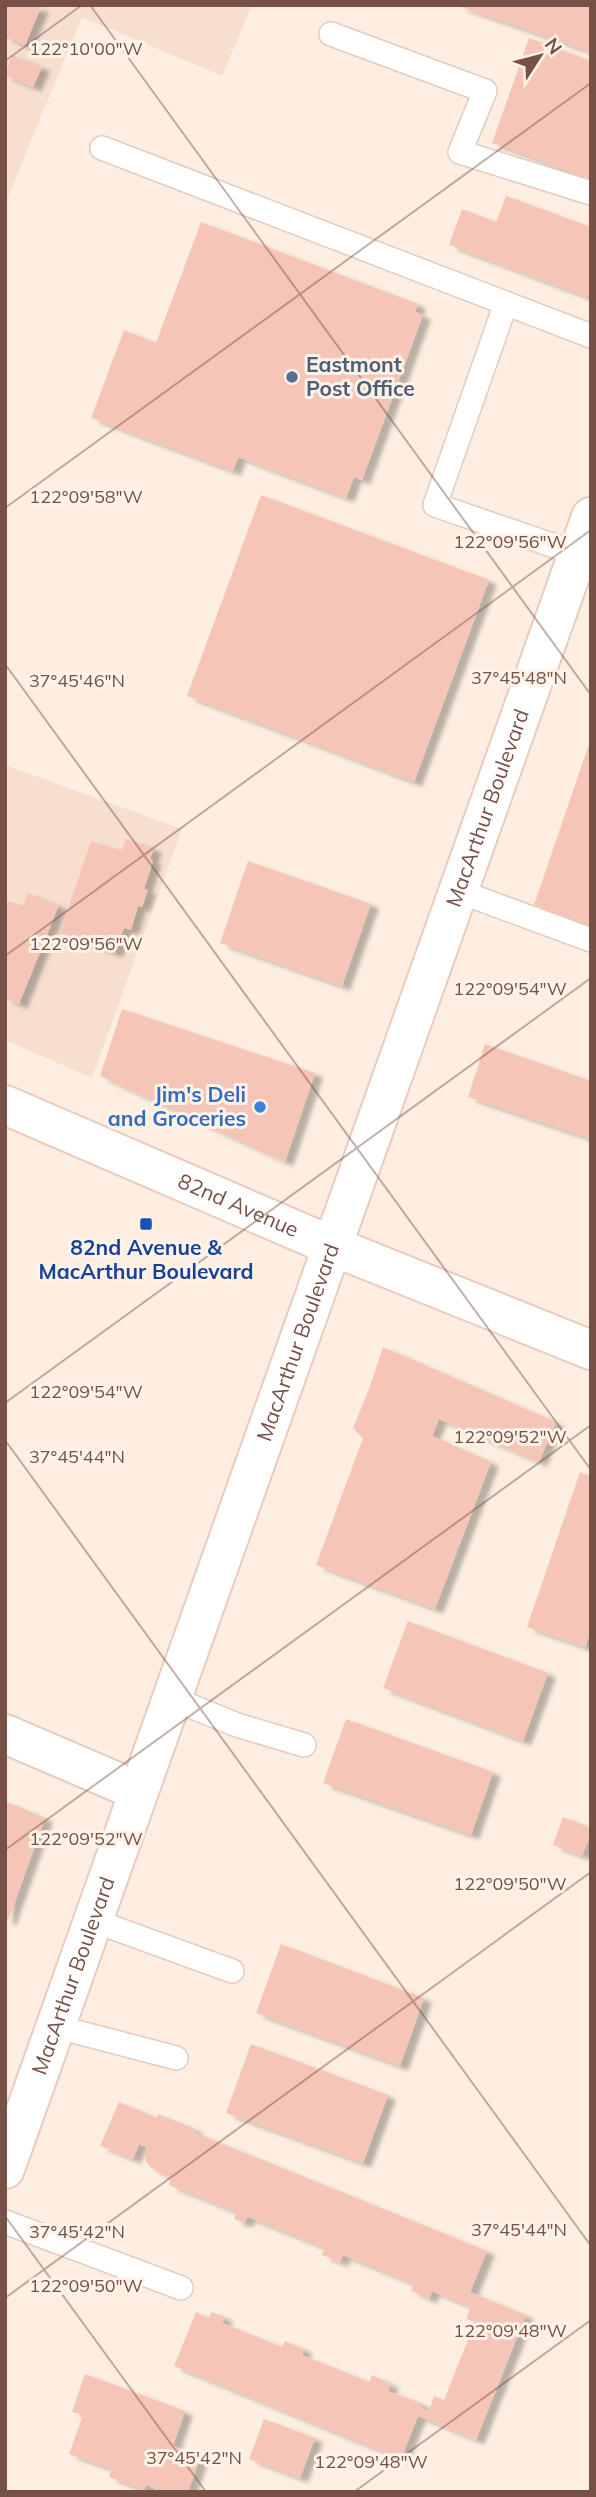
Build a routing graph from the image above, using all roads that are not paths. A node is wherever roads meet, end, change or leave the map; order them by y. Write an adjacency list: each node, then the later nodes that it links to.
1 (331, 34): 3 (lane)
2 (102, 148): 4 (lane)
3 (591, 192)
4 (506, 303): 5 (lane); 6 (lane)
5 (591, 336)
6 (584, 553): 7 (main road, MacArthur Boulevard)
7 (458, 891): 8 (lane); 10 (main road, MacArthur Boulevard)
8 (591, 940)
9 (5, 1105): 10 (main road, 82nd Avenue)
10 (332, 1246): 11 (main road, 82nd Avenue); 12 (main road, MacArthur Boulevard)
11 (591, 1350)
12 (171, 1698): 14 (lane); 15 (main road, MacArthur Boulevard)
13 (5, 1734): 15 (main road)
14 (304, 1745)
15 (138, 1791): 16 (main road, MacArthur Boulevard)
16 (92, 1920): 17 (lane); 18 (main road, MacArthur Boulevard)
17 (232, 1971)
18 (54, 2026): 19 (lane); 20 (main road, MacArthur Boulevard)
19 (176, 2058)
20 (5, 2169)
21 (5, 2222): 22 (lane)
22 (181, 2288)

